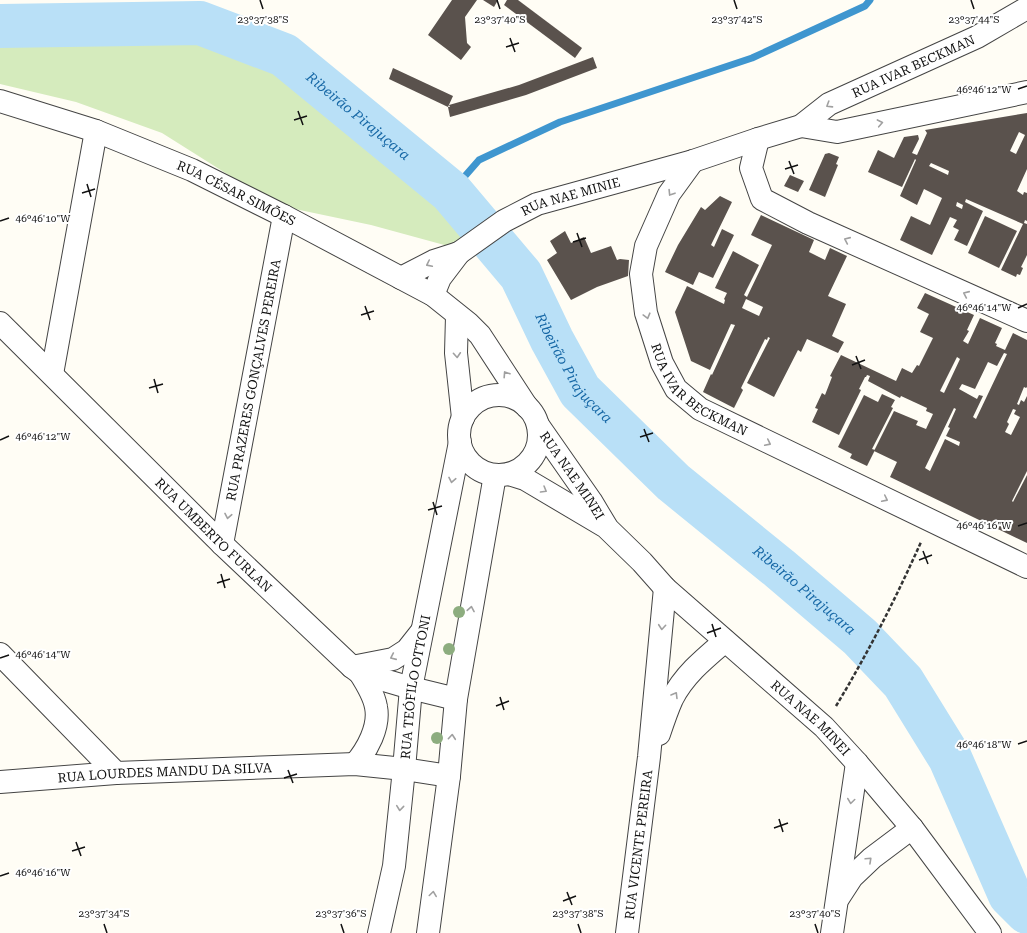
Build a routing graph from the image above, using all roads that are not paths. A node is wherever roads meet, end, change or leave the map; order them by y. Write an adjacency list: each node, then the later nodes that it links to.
1 (1027, 8): 4 (street, RUA IVAR BECKMAN, one-way to 4)
2 (1027, 92): 4 (street, RUA IVAR BECKMAN, one-way to 2)
3 (0, 101): 5 (street, RUA CÉSAR SIMÕES)
4 (800, 126): 6 (street, RUA IVAR BECKMAN)
5 (96, 131): 8 (street, RUA CÉSAR SIMÕES); 15 (street)
6 (758, 139): 7 (street, RUA IVAR BECKMAN); 13 (street, one-way to 6)
7 (693, 161): 9 (street, RUA NAE MINIE); 22 (street, RUA IVAR BECKMAN, one-way to 22)
8 (284, 216): 10 (street, RUA CÉSAR SIMÕES); 21 (street, RUA PRAZERES GONÇALVES PEREIRA, one-way to 21)
9 (461, 252): 10 (street, RUA NAE MINIE, one-way to 10); 11 (street, RUA NAE MINIE)
10 (401, 278): 11 (street, RUA CÉSAR SIMÕES)
11 (433, 295): 12 (street, RUA CÉSAR SIMÕES)
12 (457, 316): 16 (street, RUA CÉSAR SIMÕES, one-way to 12); 17 (street, one-way to 17)
13 (1027, 321)
14 (0, 324): 15 (street, RUA UMBERTO FURLAN)
15 (52, 374): 21 (street, RUA UMBERTO FURLAN)
16 (533, 416): 17 (street); 19 (street); 20 (street, RUA NAE MINEI)
17 (464, 418): 18 (street)
18 (460, 442): 19 (street); 24 (street, RUA TEÓFILO OTTONI, one-way to 24)
19 (502, 475): 20 (street, RUA NAE MINEI, one-way to 20); 29 (street, one-way to 19)
20 (606, 527): 23 (street, RUA NAE MINEI)
21 (222, 544): 27 (street, RUA UMBERTO FURLAN)
22 (1027, 567)
23 (666, 588): 25 (street, RUA NAE MINEI); 30 (street, RUA VICENTE PEREIRA, one-way to 30)
24 (422, 631): 27 (street, one-way to 27); 28 (street, RUA TEÓFILO OTTONI)
25 (725, 642): 30 (street, RUA VICENTE PEREIRA, one-way to 25); 31 (street, RUA NAE MINEI)
26 (0, 654): 34 (street)
27 (356, 670): 28 (street, RUA UMBERTO FURLAN); 32 (street)
28 (411, 688): 29 (street, RUA UMBERTO FURLAN); 33 (street, RUA TEÓFILO OTTONI)
29 (456, 699): 35 (street, one-way to 29)
30 (649, 757): 41 (street, RUA VICENTE PEREIRA)
31 (857, 763): 37 (street, RUA NAE MINEI); 38 (street, one-way to 38)
32 (355, 764): 33 (street, RUA LOURDES MANDU DA SILVA); 34 (street, RUA LOURDES MANDU DA SILVA)
33 (404, 769): 35 (street, RUA LOURDES MANDU DA SILVA); 39 (street, RUA TEÓFILO OTTONI, one-way to 39)
34 (116, 773): 36 (street, RUA LOURDES MANDU DA SILVA)
35 (449, 776): 40 (street, one-way to 35)
36 (0, 782)
37 (912, 828): 38 (street, one-way to 37); 43 (street, RUA NAE MINEI)
38 (836, 901): 42 (street)
39 (378, 933)
40 (428, 933)
41 (628, 933)
42 (832, 933)
43 (990, 933)

